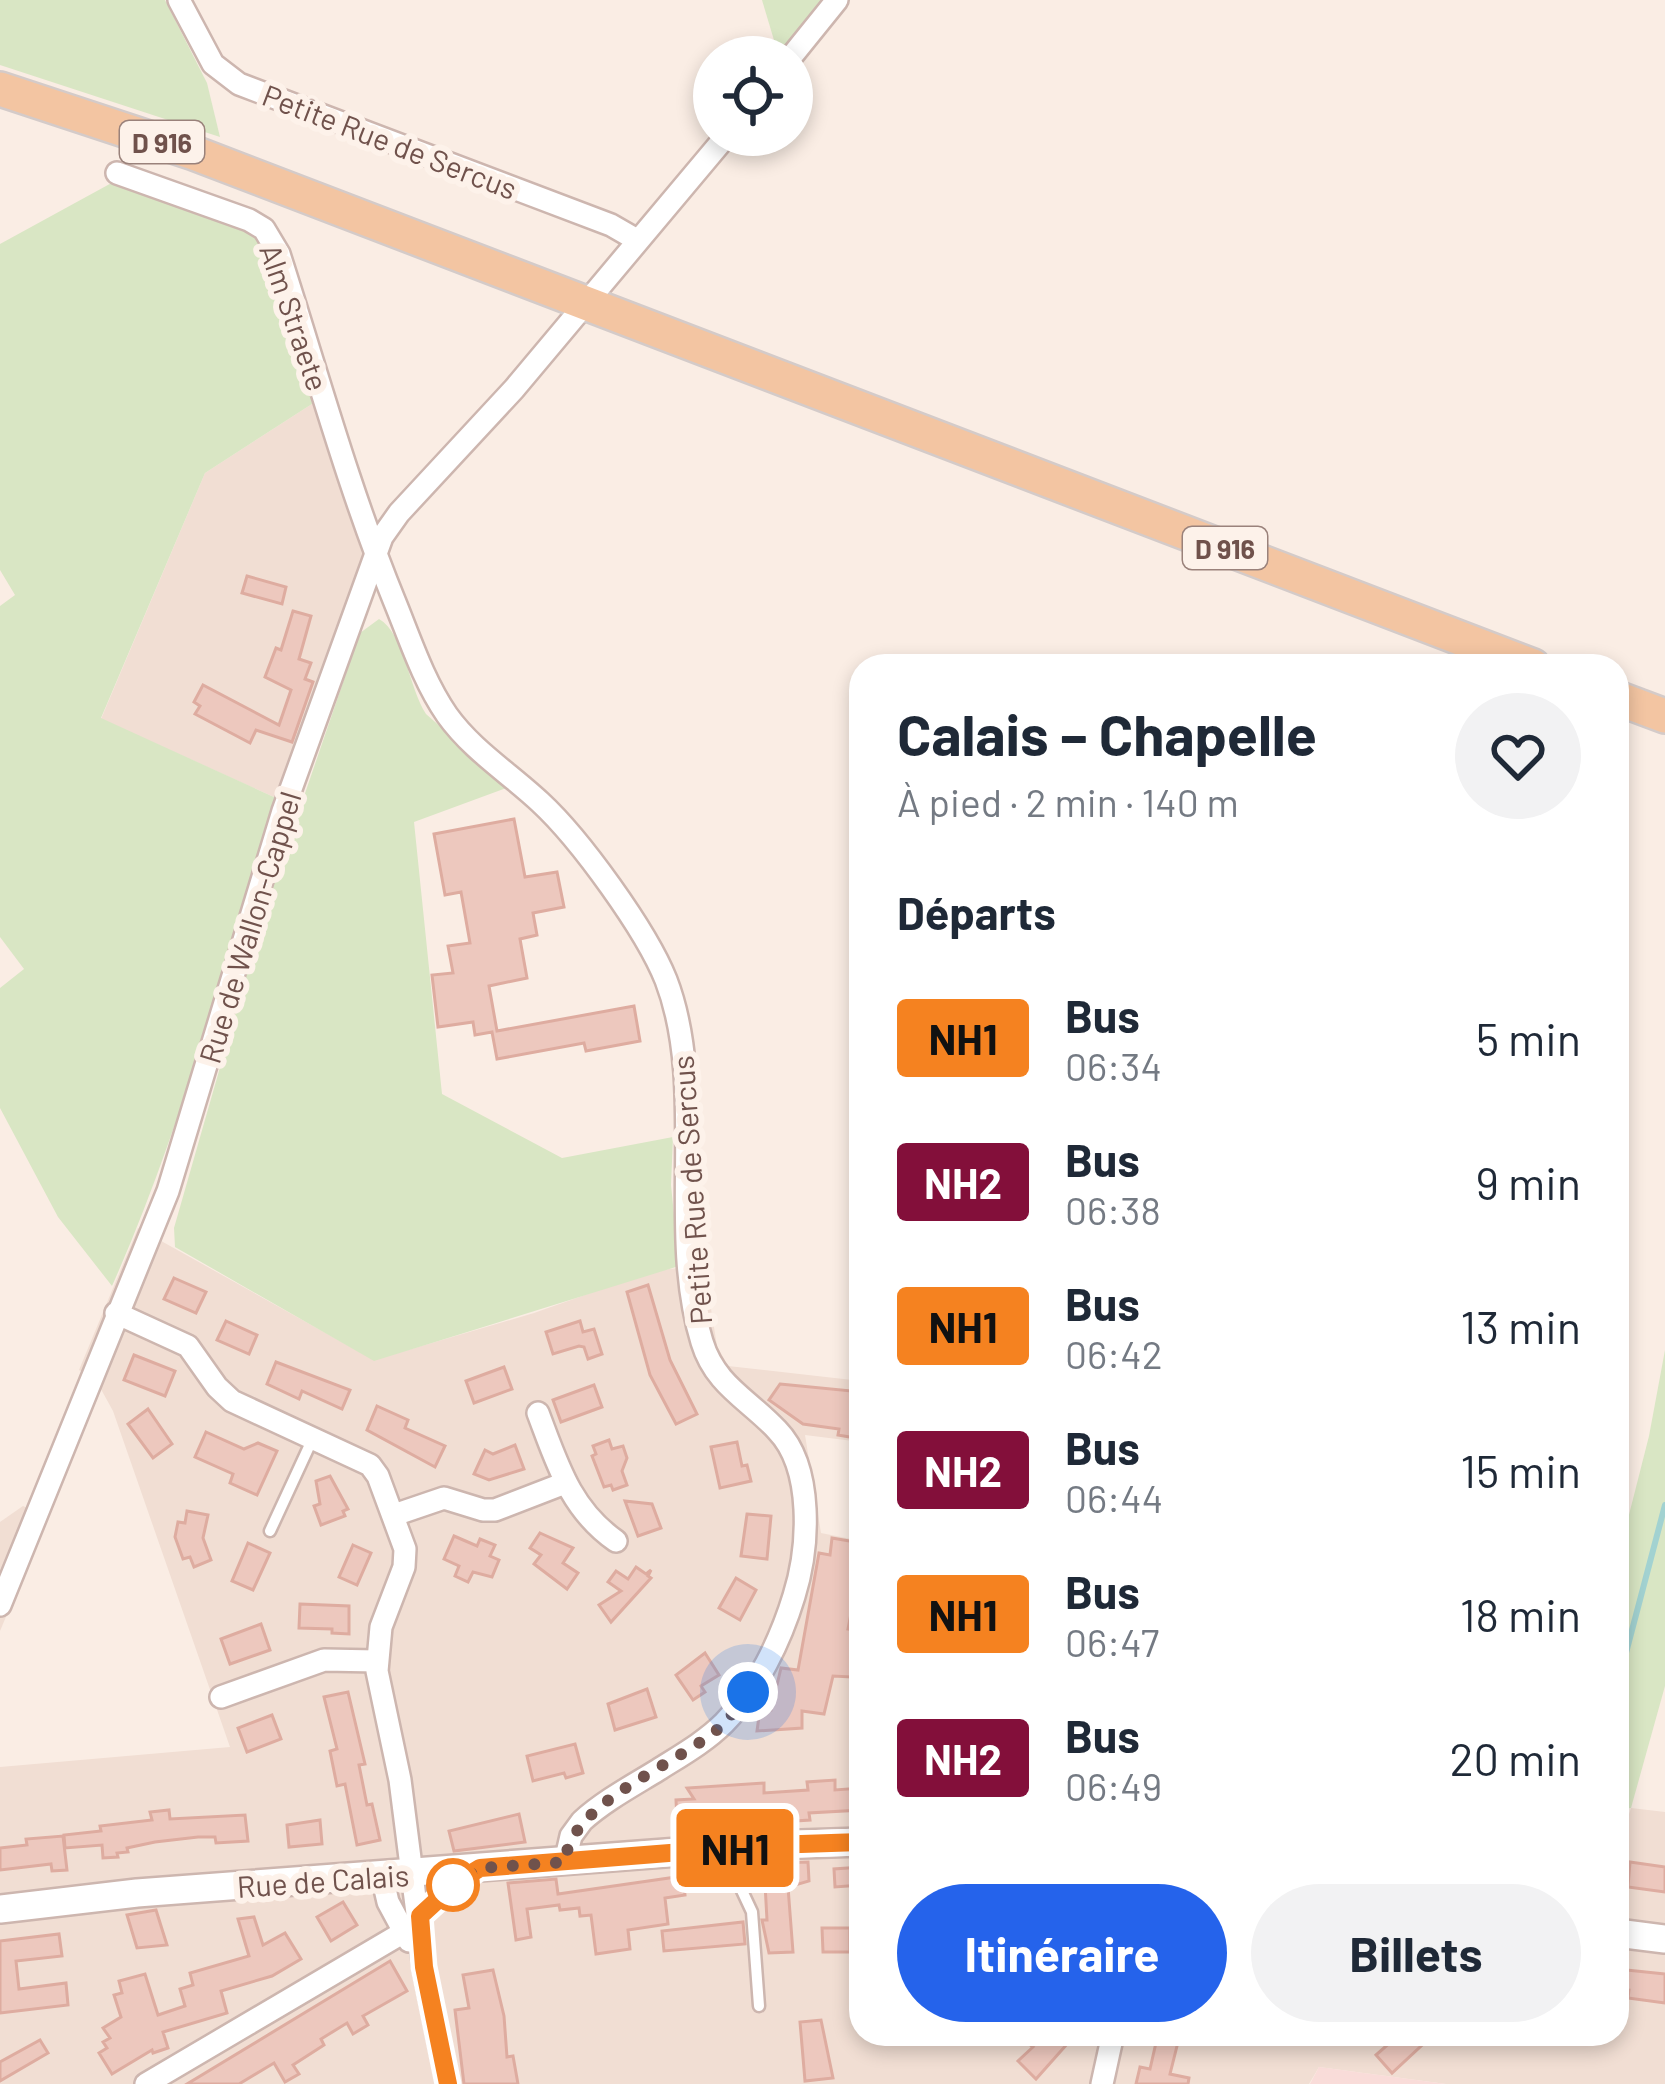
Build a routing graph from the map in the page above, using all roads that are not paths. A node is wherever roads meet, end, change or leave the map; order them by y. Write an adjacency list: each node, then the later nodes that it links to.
1 (179, 0): 7 (street, Petite Rue de Sercus)
2 (837, 0): 3 (street)
3 (808, 36)
4 (0, 89): 8 (main road, D 916)
5 (709, 156): 7 (street, Rue de Wallon-Cappel)
6 (118, 173): 9 (street, Alm Straete)
7 (637, 240): 8 (street, Rue de Wallon-Cappel)
8 (584, 303): 9 (street, Rue de Wallon-Cappel); 10 (main road, D 916)
9 (375, 554): 13 (street, Rue de Wallon-Cappel); 25 (street, Petite Rue de Sercus)
10 (1503, 654)
11 (1629, 702): 12 (main road)
12 (1665, 716)
13 (116, 1313): 15 (street); 20 (street, Rue de Wallon-Cappel)
14 (538, 1413): 16 (street)
15 (313, 1438): 17 (street); 18 (lane)
16 (565, 1483): 17 (street); 19 (street)
17 (394, 1515): 21 (street)
18 (270, 1531)
19 (616, 1540)
20 (0, 1605)
21 (377, 1661): 22 (street); 27 (street)
22 (221, 1697)
23 (849, 1843): 24 (street, Rue de Calais)
24 (734, 1848): 25 (street, Rue de Calais); 33 (lane)
25 (565, 1862): 26 (street, Rue de Calais)
26 (480, 1868): 27 (street, Rue de Calais); 30 (lane)
27 (414, 1874): 28 (street, Rue de Calais); 30 (street)
28 (382, 1876): 29 (street, Rue de Calais); 30 (street)
29 (0, 1909)
30 (415, 1925): 36 (street); 37 (street)
31 (1629, 1934): 32 (street)
32 (1665, 1939)
33 (759, 2006)
34 (1108, 2046): 35 (street)
35 (1095, 2082)
36 (146, 2084)
37 (448, 2084)

